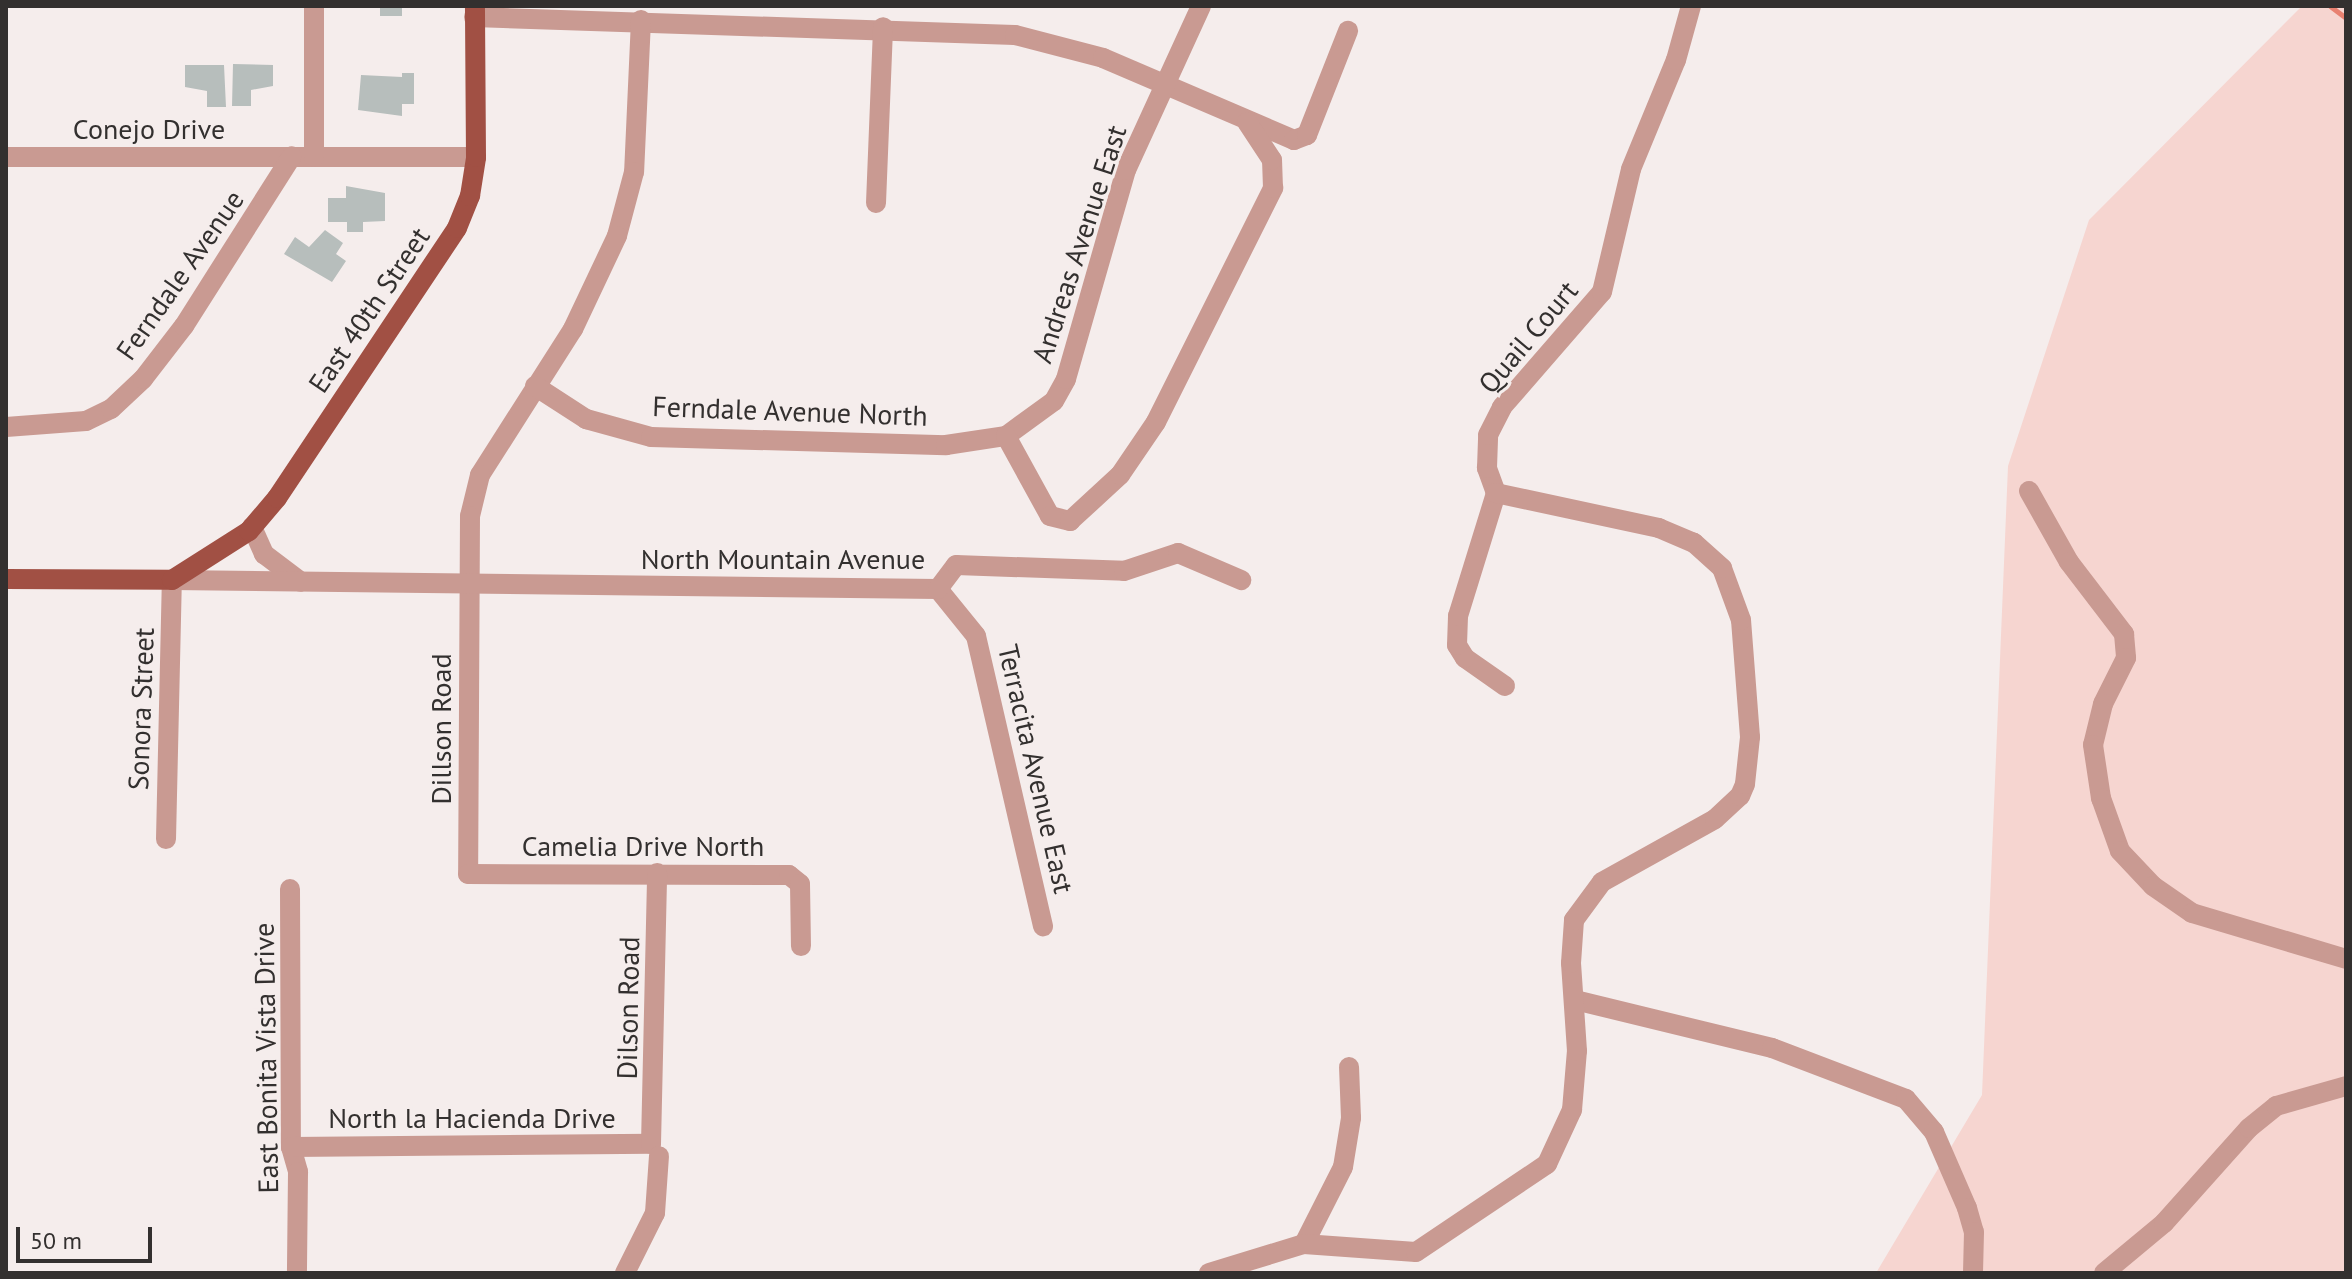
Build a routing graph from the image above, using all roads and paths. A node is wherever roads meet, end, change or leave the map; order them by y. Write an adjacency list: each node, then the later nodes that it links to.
1 (314, 6): 12 (street)
2 (1201, 6): 8 (street, Andreas Avenue East)
3 (1691, 6): 19 (street, Quail Court)
4 (474, 11): 5 (street); 13 (main road, East 40th Street)
5 (641, 20): 6 (street); 15 (street, Dillson Road)
6 (883, 27): 8 (street); 14 (street)
7 (1348, 31): 9 (street)
8 (1163, 86): 9 (street); 17 (street, Andreas Avenue East)
9 (1247, 122): 17 (street)
10 (292, 156): 11 (street, Conejo Drive); 12 (street, Conejo Drive); 16 (street, Ferndale Avenue)
11 (6, 157)
12 (314, 157): 13 (street)
13 (476, 157): 20 (main road, East 40th Street)
14 (876, 203)
15 (535, 386): 17 (street, Ferndale Avenue North); 25 (street, Dillson Road)
16 (6, 427)
17 (1006, 436)
18 (2029, 491): 34 (street)
19 (1496, 493): 27 (street, Quail Court); 35 (street)
20 (252, 527): 22 (main road, East 40th Street); 24 (street)
21 (6, 579): 22 (main road)
22 (172, 580): 24 (street, North Mountain Avenue); 28 (street, Sonora Street)
23 (1241, 580): 26 (street, North Mountain Avenue)
24 (301, 582): 25 (street, North Mountain Avenue)
25 (469, 584): 26 (street, North Mountain Avenue); 30 (street, Dillson Road)
26 (938, 589): 32 (street, Terracita Avenue East)
27 (1505, 686)
28 (166, 839)
29 (657, 873): 30 (street, Camelia Drive North); 33 (street, Camelia Drive North); 39 (street, Dilson Road)
30 (468, 874)
31 (290, 889): 38 (street, East Bonita Vista Drive)
32 (1043, 926)
33 (801, 946)
34 (2346, 959)
35 (1575, 1000): 40 (street); 44 (street)
36 (1349, 1067): 40 (street)
37 (2346, 1086): 45 (street)
38 (291, 1147): 39 (street, North la Hacienda Drive); 41 (street, East Bonita Vista Drive)
39 (656, 1150): 42 (street, Dilson Road)
40 (1304, 1244): 43 (street)
41 (297, 1273)
42 (625, 1273)
43 (1209, 1273)
44 (1973, 1273)
45 (2104, 1273)

